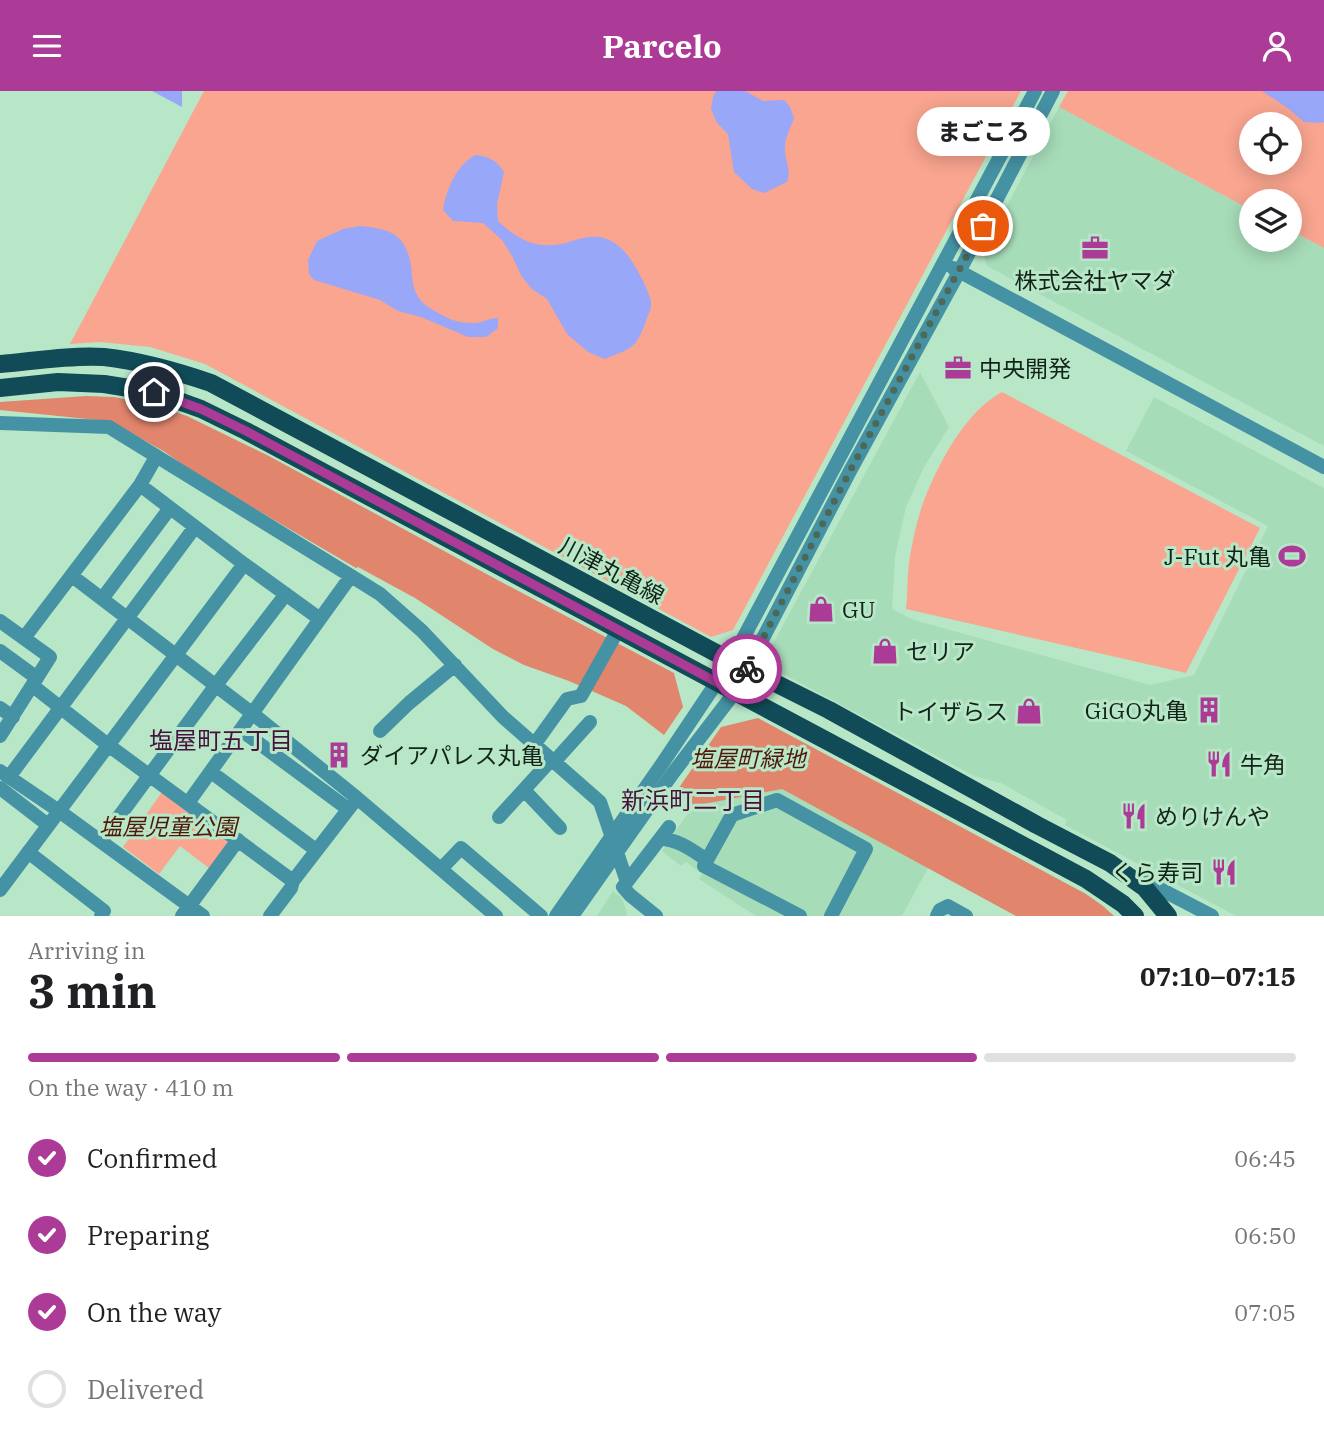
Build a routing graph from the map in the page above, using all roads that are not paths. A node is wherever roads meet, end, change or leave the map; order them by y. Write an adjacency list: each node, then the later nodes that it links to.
1 (1035, 91): 3 (street)
2 (1053, 91): 4 (street)
3 (943, 262): 4 (street); 25 (street)
4 (959, 272): 9 (street); 25 (street)
5 (0, 364): 25 (main road, 川津丸亀線)
6 (0, 388): 21 (main road)
7 (0, 423): 8 (street)
8 (156, 457): 10 (street); 15 (street)
9 (1324, 467)
10 (140, 485): 11 (street); 14 (street)
11 (170, 508): 12 (street); 17 (street)
12 (195, 527): 13 (street); 18 (street)
13 (244, 564): 16 (street); 24 (street)
14 (72, 576): 17 (street); 22 (street)
15 (351, 576): 19 (street); 26 (street)
16 (286, 594): 19 (street); 29 (street)
17 (102, 599): 18 (street)
18 (127, 618): 24 (street); 31 (street)
19 (320, 619): 33 (street)
20 (0, 621): 22 (street)
21 (618, 630): 28 (main road); 40 (street)
22 (24, 638): 27 (street)
23 (0, 651): 27 (street)
24 (176, 655): 29 (street); 39 (street)
25 (739, 664): 28 (street); 30 (street); 63 (main road, 川津丸亀線)
26 (456, 665): 37 (street); 40 (street)
27 (35, 682): 31 (street); 34 (street)
28 (718, 683): 30 (main road); 56 (street)
29 (216, 685): 33 (street); 43 (street)
30 (735, 692): 60 (street); 83 (main road)
31 (60, 707): 39 (street); 44 (street)
32 (0, 708): 34 (street)
33 (253, 714): 36 (street); 50 (street)
34 (13, 717): 38 (street)
35 (590, 722): 41 (street)
36 (241, 730): 42 (street); 50 (street)
37 (380, 731)
38 (0, 736)
39 (108, 745): 43 (street); 52 (street)
40 (534, 745): 41 (street)
41 (552, 761): 46 (street); 56 (street)
42 (211, 772): 49 (street); 59 (street)
43 (150, 775): 49 (street); 58 (street)
44 (3, 779): 45 (street); 48 (street)
45 (22, 786): 47 (street); 48 (street)
46 (524, 790): 53 (street); 55 (street)
47 (37, 796): 51 (street); 52 (street)
48 (13, 798): 51 (street)
49 (188, 803): 57 (street)
50 (352, 804): 59 (street); 64 (street)
51 (28, 810): 54 (street)
52 (59, 811): 54 (street); 58 (street)
53 (499, 817)
54 (48, 825): 61 (street)
55 (560, 828)
56 (612, 834): 60 (street); 76 (street)
57 (238, 840): 66 (street); 70 (street)
58 (101, 841): 70 (street)
59 (316, 850): 66 (street)
60 (617, 850): 67 (street); 77 (street)
61 (28, 852): 65 (street); 71 (street)
62 (707, 860): 67 (street); 79 (street); 80 (street)
63 (1110, 863): 84 (main road, 川津丸亀線); 85 (street)
64 (441, 869): 74 (street); 75 (street)
65 (6, 871): 68 (street)
66 (293, 881): 73 (street)
67 (627, 882): 69 (street)
68 (0, 890)
69 (638, 910): 78 (street)
70 (186, 911): 72 (street)
71 (107, 914)
72 (203, 916)
73 (270, 916)
74 (496, 916)
75 (541, 916)
76 (556, 916)
77 (572, 916)
78 (656, 916)
79 (800, 916)
80 (831, 916)
81 (937, 916): 82 (street)
82 (966, 916)
83 (1135, 916)
84 (1168, 916)
85 (1212, 916)

